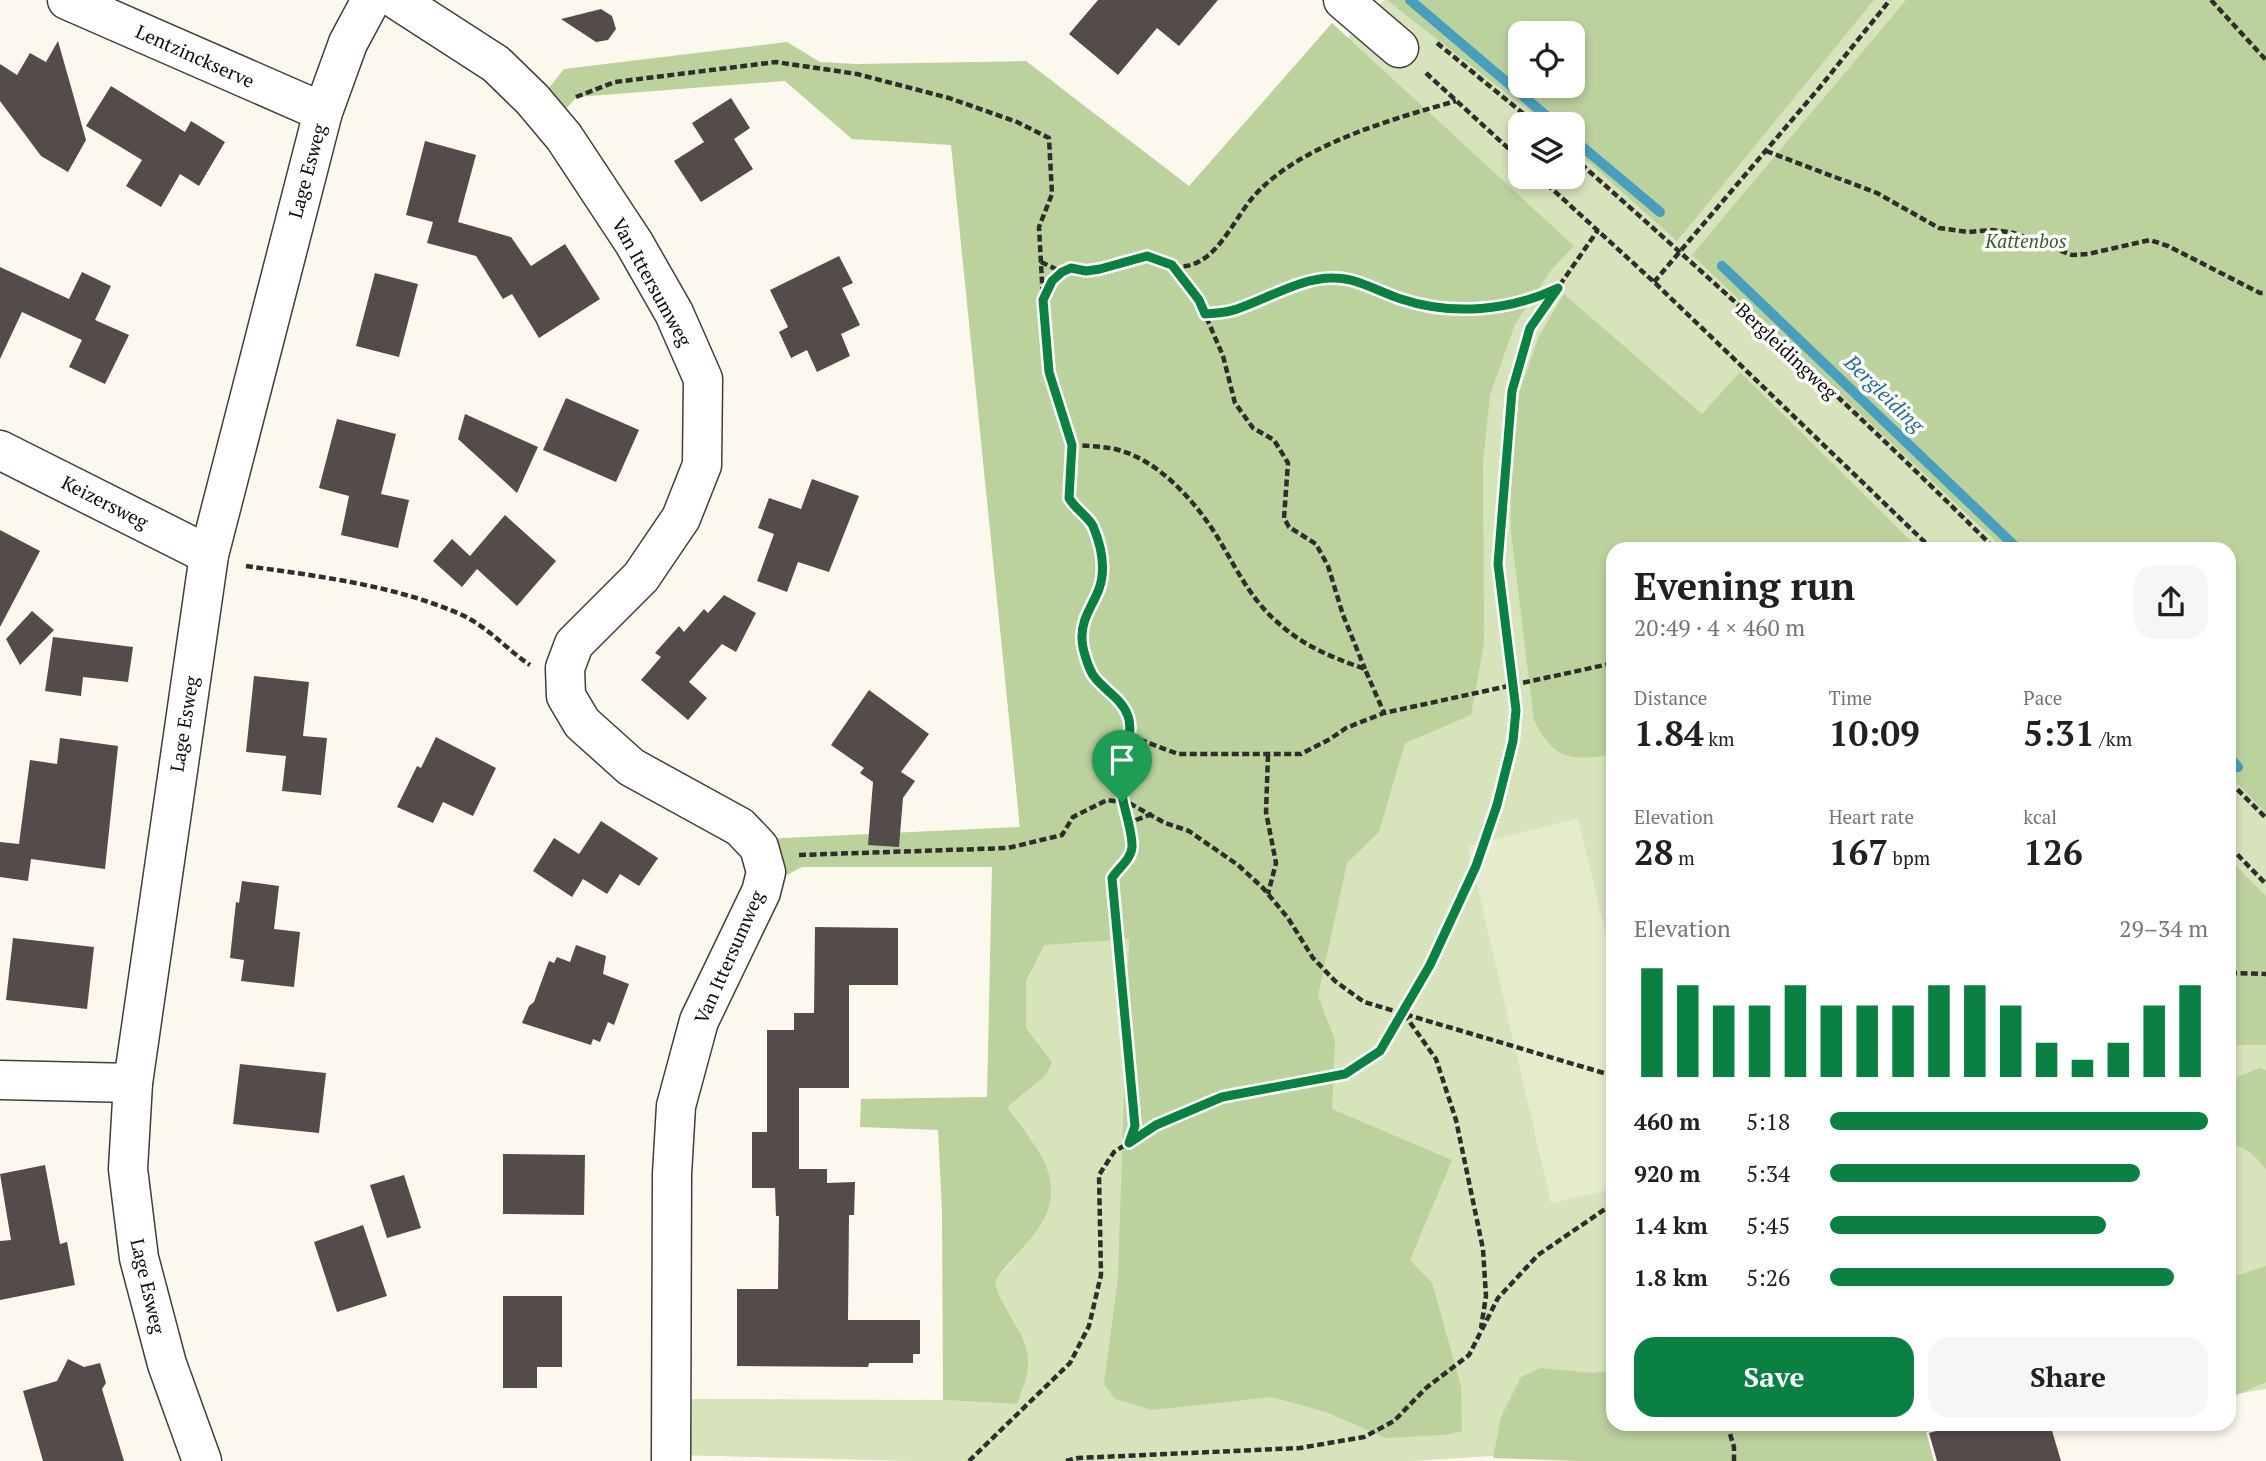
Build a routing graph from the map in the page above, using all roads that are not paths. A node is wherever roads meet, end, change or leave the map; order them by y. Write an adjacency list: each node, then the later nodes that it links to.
1 (67, 0): 6 (street, Lentzinckserve)
2 (371, 0): 6 (street, Lage Esweg)
3 (397, 0): 12 (street, Van Ittersumweg)
4 (1343, 0): 5 (street)
5 (1413, 42)
6 (323, 113): 8 (street, Lage Esweg)
7 (0, 450): 8 (street, Keizersweg)
8 (208, 565): 10 (street, Lage Esweg)
9 (0, 1080): 10 (street)
10 (133, 1083): 11 (street, Lage Esweg)
11 (202, 1461)
12 (671, 1461)

